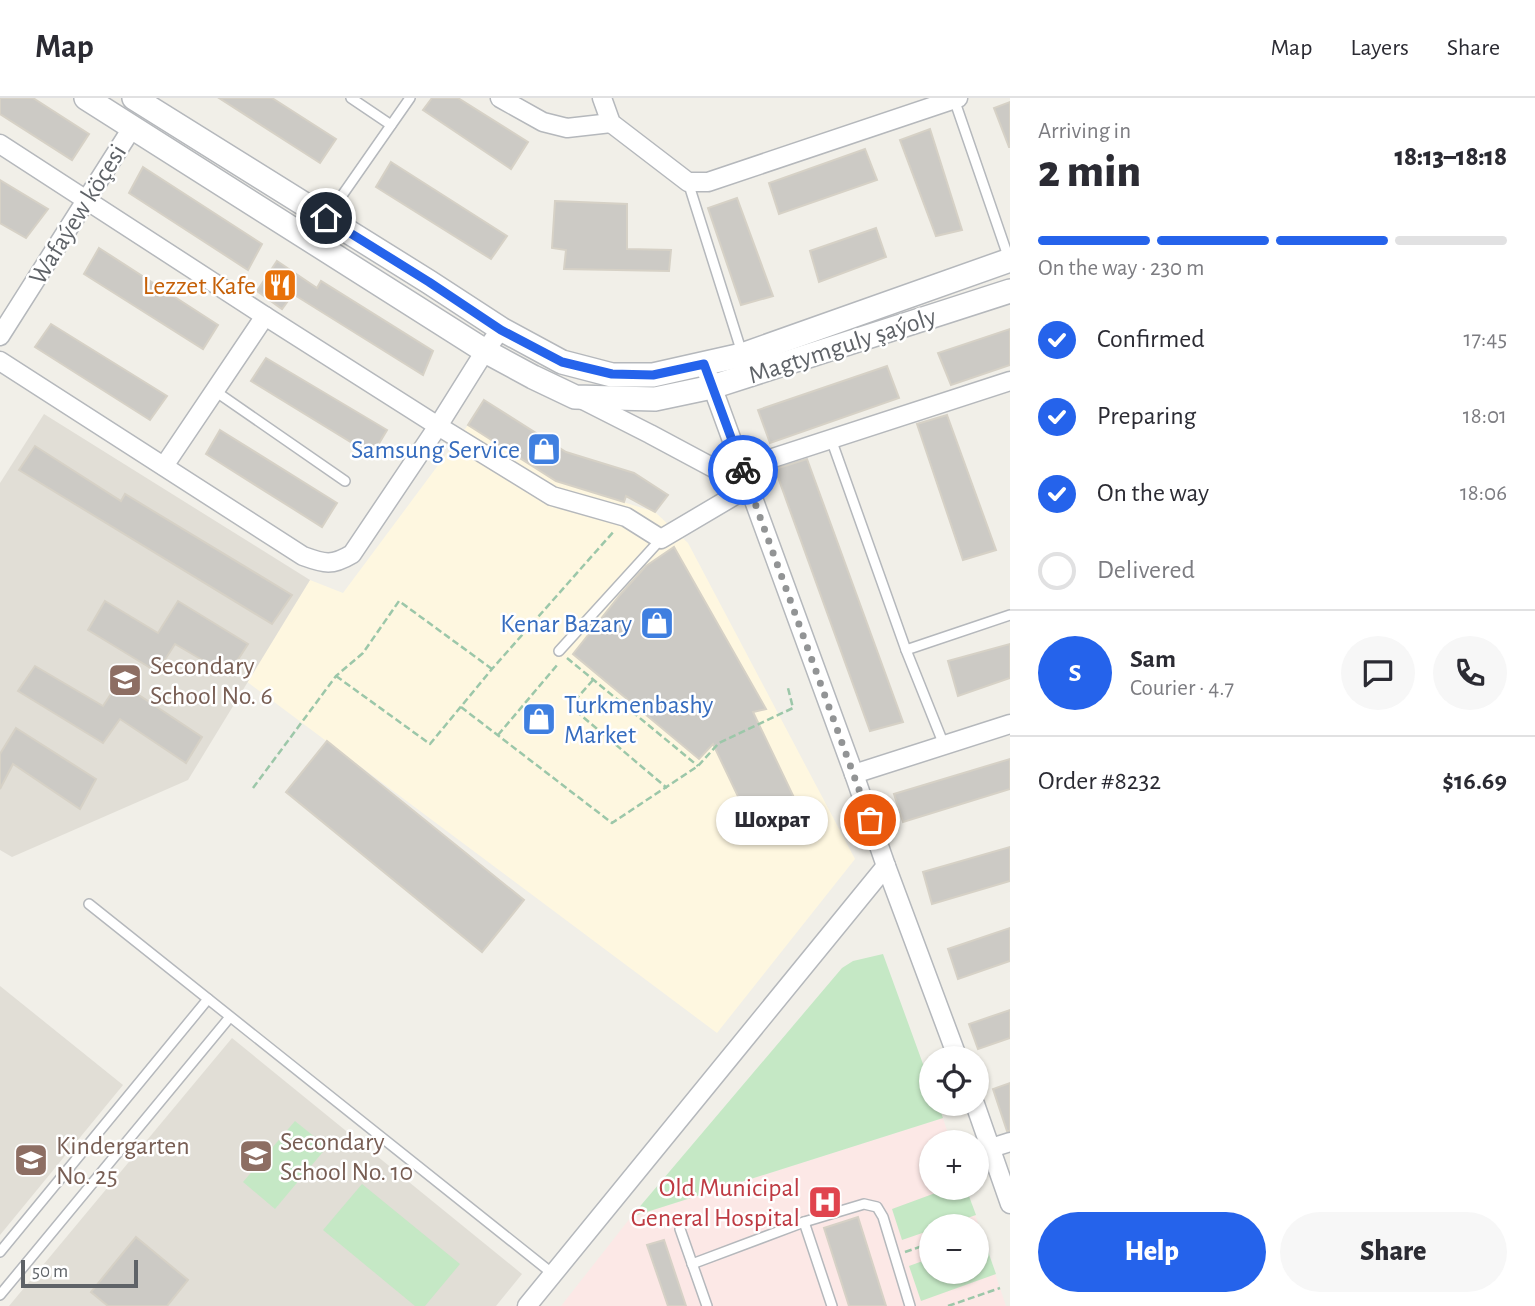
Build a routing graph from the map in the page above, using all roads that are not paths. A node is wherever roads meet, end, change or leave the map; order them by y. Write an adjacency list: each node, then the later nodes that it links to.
1 (86, 98): 10 (street, Magtymguly şaýoly)
2 (351, 98): 9 (lane)
3 (410, 98): 9 (lane)
4 (500, 98): 8 (street)
5 (602, 98): 8 (street)
6 (956, 99): 12 (street); 15 (lane)
7 (144, 101): 14 (street, Magtymguly şaýoly)
8 (611, 123): 12 (street)
9 (391, 125): 14 (lane)
10 (132, 128): 13 (street, Wafaýew köçesi); 20 (street, Magtymguly şaýoly)
11 (0, 144): 13 (street)
12 (688, 182): 21 (lane)
13 (86, 200): 17 (street); 19 (street, Wafaýew köçesi)
14 (326, 218): 18 (street, Magtymguly şaýoly)
15 (1010, 260): 21 (street, Magtymguly şaýoly)
16 (1010, 291): 25 (street, Magtymguly şaýoly)
17 (265, 316): 26 (street); 28 (street)
18 (501, 330): 20 (street); 23 (street, Magtymguly şaýoly)
19 (0, 336)
20 (485, 351): 27 (street, Magtymguly şaýoly); 28 (street)
21 (742, 355): 23 (street, Magtymguly şaýoly)
22 (0, 361): 30 (street)
23 (704, 364): 25 (street)
24 (1010, 381): 29 (street)
25 (712, 387): 27 (street, Magtymguly şaýoly); 31 (street)
26 (215, 391): 30 (street); 32 (lane)
27 (575, 397): 33 (street)
28 (438, 426): 30 (street); 34 (street)
29 (831, 439): 31 (street); 36 (lane)
30 (164, 466)
31 (742, 468): 33 (street)
32 (345, 481)
33 (749, 487): 34 (street); 40 (street)
34 (661, 539): 37 (lane)
35 (1010, 615): 36 (lane)
36 (906, 650): 39 (lane)
37 (559, 651)
38 (1010, 724): 39 (street)
39 (944, 745): 40 (street)
40 (854, 774): 41 (street)
41 (886, 866): 45 (street); 54 (street)
42 (89, 904): 43 (lane)
43 (208, 999): 44 (lane); 52 (lane)
44 (230, 1017): 54 (lane); 55 (lane)
45 (953, 1046)
46 (979, 1116): 48 (street)
47 (1010, 1142): 48 (street)
48 (991, 1148): 49 (street)
49 (1010, 1204)
50 (804, 1222): 53 (lane); 58 (lane); 59 (lane)
51 (680, 1229): 53 (lane)
52 (0, 1252)
53 (692, 1264): 57 (lane)
54 (553, 1274): 56 (street)
55 (0, 1295)
56 (527, 1306)
57 (707, 1306)
58 (832, 1306)
59 (910, 1306)

